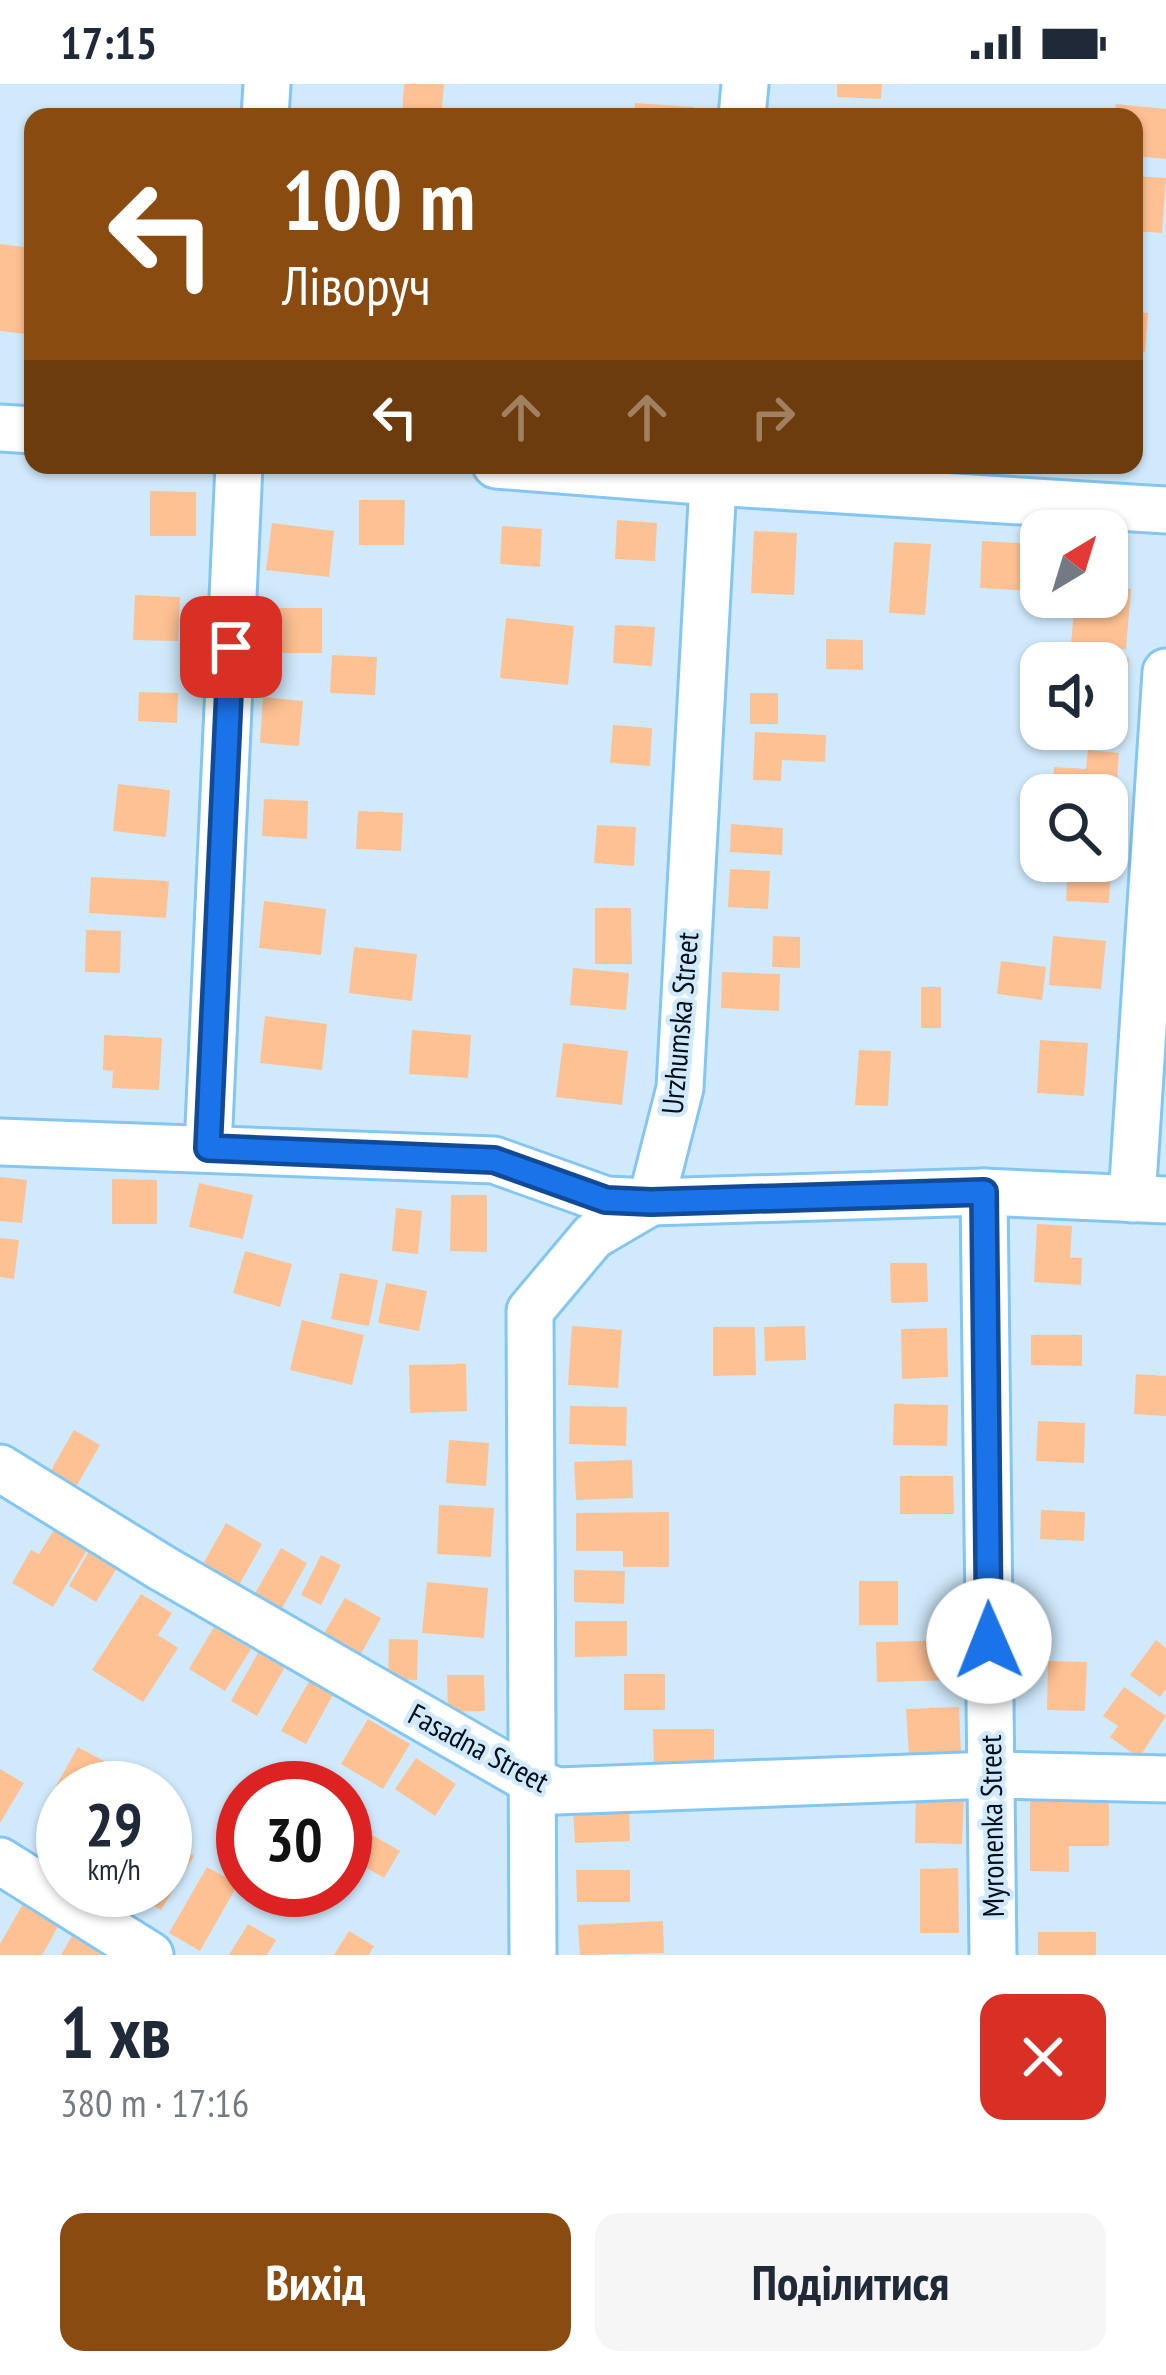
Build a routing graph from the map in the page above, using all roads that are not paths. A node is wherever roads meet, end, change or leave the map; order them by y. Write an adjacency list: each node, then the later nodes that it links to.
1 (239, 474): 6 (street)
2 (713, 474): 3 (street); 9 (street, Urzhumska Street)
3 (1166, 510)
4 (1166, 672): 8 (street)
5 (0, 1142): 6 (street)
6 (208, 1148): 9 (street)
7 (984, 1192): 8 (street); 9 (street); 11 (street, Myronenka Street)
8 (1149, 1199)
9 (651, 1202): 13 (street)
10 (0, 1468): 13 (street, Fasadna Street)
11 (991, 1775): 12 (street, Fasadna Street); 13 (street, Fasadna Street); 17 (street, Myronenka Street)
12 (1166, 1779)
13 (532, 1781): 16 (street)
14 (0, 1862): 15 (street)
15 (150, 1955)
16 (533, 1955)
17 (993, 1955)

